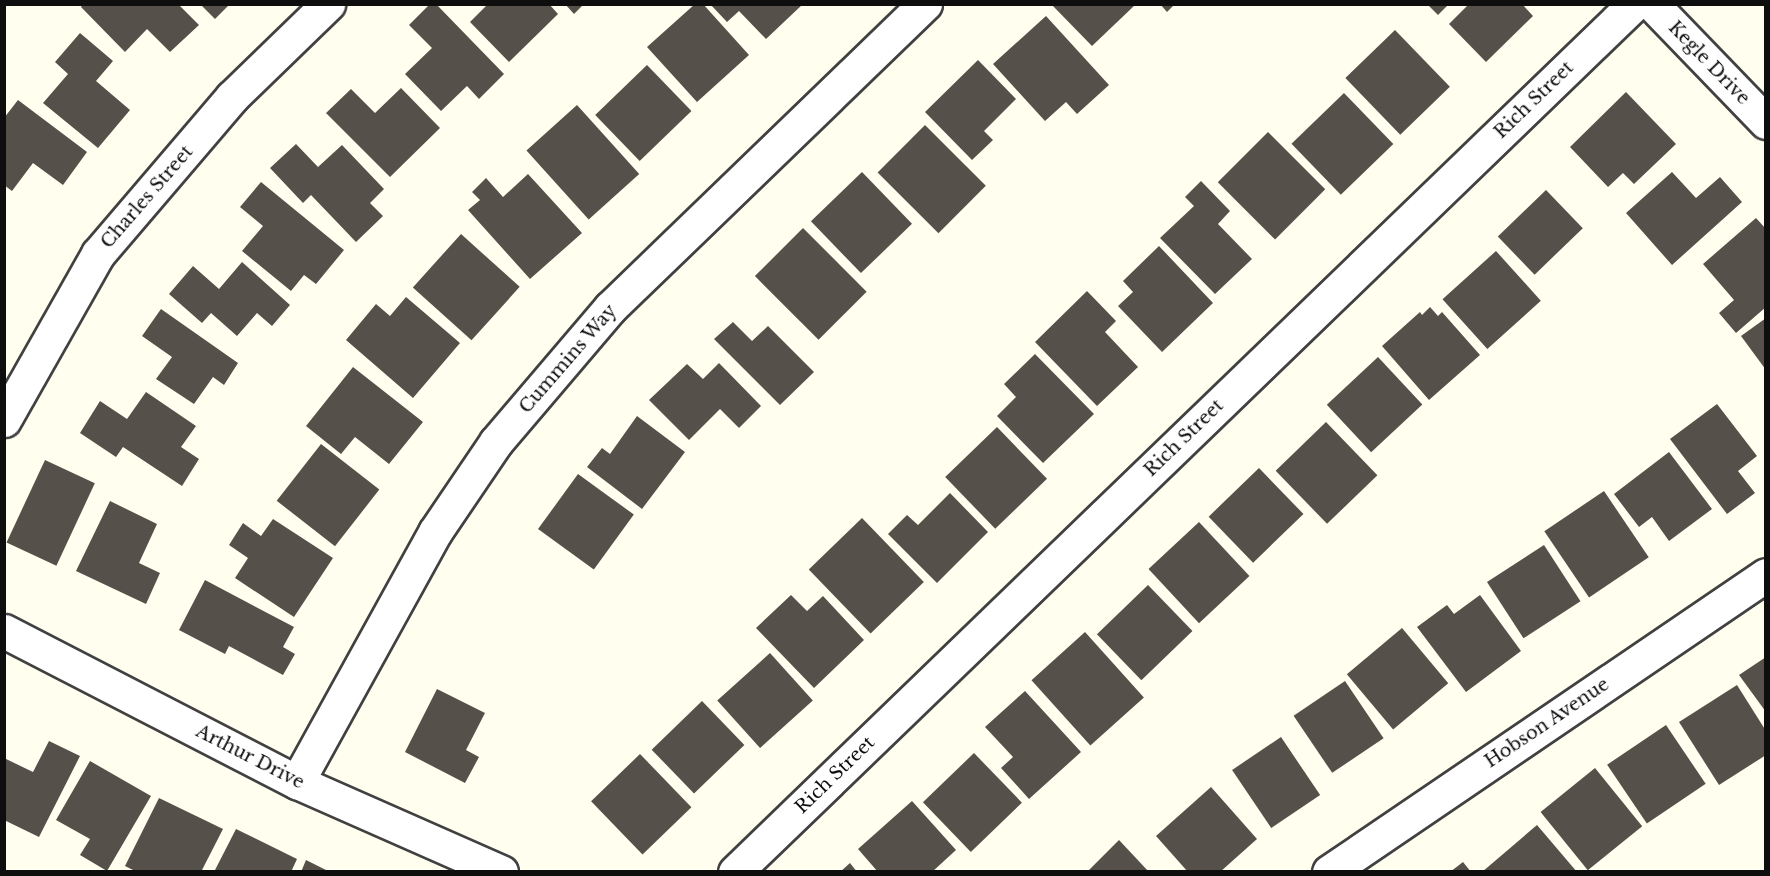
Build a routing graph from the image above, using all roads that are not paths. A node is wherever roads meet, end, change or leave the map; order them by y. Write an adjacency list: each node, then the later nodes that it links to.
1 (328, 4): 6 (street, Charles Street)
2 (926, 4): 9 (street, Cummins Way)
3 (1634, 4): 11 (street, Rich Street)
4 (1652, 4): 5 (street, Kegle Drive)
5 (1766, 122)
6 (4, 420)
7 (1766, 575): 12 (street, Hobson Avenue)
8 (4, 631): 9 (street, Arthur Drive)
9 (297, 782): 10 (street, Arthur Drive)
10 (501, 872)
11 (735, 872)
12 (1329, 872)

